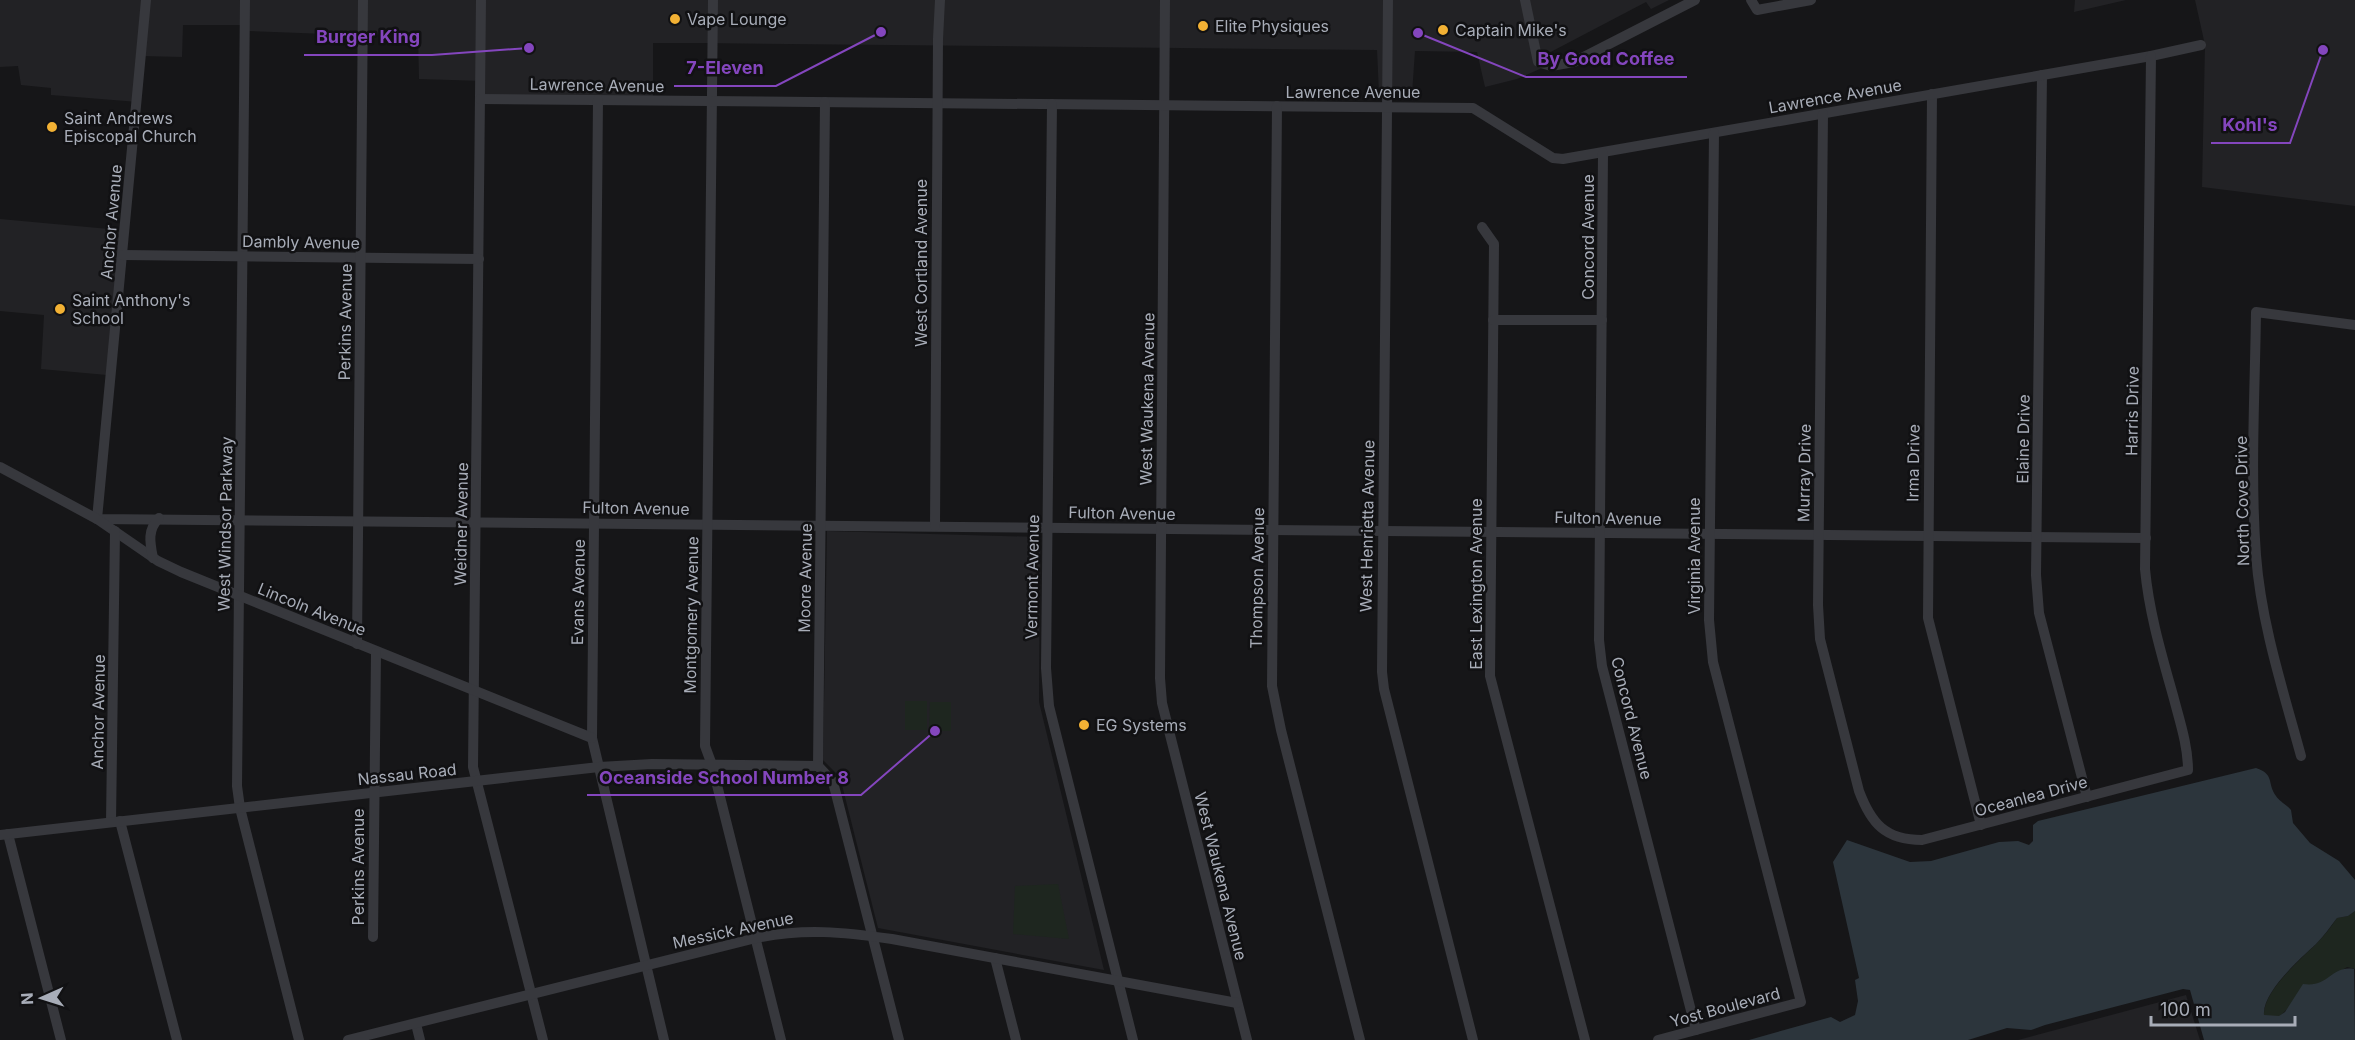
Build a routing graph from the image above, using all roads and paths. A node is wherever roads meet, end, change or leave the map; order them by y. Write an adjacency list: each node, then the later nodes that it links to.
1 (146, 0): 30 (street, Anchor Avenue)
2 (245, 0): 31 (street, West Windsor Parkway)
3 (363, 0): 32 (street, Perkins Avenue)
4 (482, 0): 17 (street, Weidner Avenue)
5 (713, 0): 19 (street, Montgomery Avenue)
6 (940, 0): 21 (street, West Cortland Avenue)
7 (1165, 0): 23 (street, West Waukena Avenue)
8 (1388, 0): 25 (street, West Henrietta Avenue)
9 (1525, 0): 10 (street)
10 (1695, 0)
11 (1751, 0): 12 (street)
12 (1811, 0)
13 (2201, 45): 14 (street, Lawrence Avenue)
14 (2151, 56): 15 (street, Lawrence Avenue); 58 (street, Harris Drive)
15 (2042, 75): 16 (street, Lawrence Avenue); 57 (street, Elaine Drive)
16 (1932, 94): 26 (street, Lawrence Avenue); 56 (street, Irma Drive)
17 (480, 99): 18 (street, Lawrence Avenue); 33 (street, Weidner Avenue)
18 (598, 100): 19 (street, Lawrence Avenue); 43 (street, Evans Avenue)
19 (712, 101): 20 (street, Lawrence Avenue); 44 (street, Montgomery Avenue)
20 (825, 102): 21 (street, Lawrence Avenue); 45 (street, Moore Avenue)
21 (937, 103): 22 (street, Lawrence Avenue); 46 (street, West Cortland Avenue)
22 (1052, 104): 23 (street, Lawrence Avenue); 47 (street, Vermont Avenue)
23 (1166, 105): 24 (street, Lawrence Avenue); 48 (street, West Waukena Avenue)
24 (1277, 106): 25 (street, Lawrence Avenue); 49 (street, Thompson Avenue)
25 (1386, 107): 28 (street, Lawrence Avenue); 50 (street, West Henrietta Avenue)
26 (1823, 114): 27 (street, Lawrence Avenue); 55 (street, Murray Drive)
27 (1714, 133): 28 (street, Lawrence Avenue); 54 (street, Virginia Avenue)
28 (1604, 153): 35 (street, Concord Avenue)
29 (1482, 227): 34 (street, East Lexington Avenue)
30 (123, 255): 31 (street, Dambly Avenue); 40 (street, Anchor Avenue)
31 (243, 256): 32 (street, Dambly Avenue); 39 (street, West Windsor Parkway)
32 (361, 257): 33 (street, Dambly Avenue); 41 (street, Perkins Avenue)
33 (479, 259): 42 (street, Weidner Avenue)
34 (1493, 320): 35 (street); 52 (street, East Lexington Avenue)
35 (1602, 320): 53 (street, Concord Avenue)
36 (2355, 325): 65 (street, North Cove Drive)
37 (0, 467): 40 (street, Lincoln Avenue)
38 (159, 518): 39 (street, Fulton Avenue); 40 (street, Fulton Avenue); 59 (street)
39 (240, 518): 41 (street, Fulton Avenue); 60 (street, West Windsor Parkway)
40 (97, 519): 51 (street, Lincoln Avenue)
41 (358, 520): 42 (street, Fulton Avenue); 61 (street, Perkins Avenue)
42 (476, 521): 43 (street, Fulton Avenue); 63 (street, Weidner Avenue)
43 (594, 522): 44 (street, Fulton Avenue); 64 (street, Evans Avenue)
44 (707, 524): 45 (street, Fulton Avenue); 67 (street, Montgomery Avenue)
45 (821, 525): 46 (street, Fulton Avenue); 68 (street, Moore Avenue)
46 (935, 526): 47 (street, Fulton Avenue)
47 (1048, 527): 48 (street, Fulton Avenue); 84 (street, Vermont Avenue)
48 (1161, 529): 49 (street, Fulton Avenue); 86 (street, West Waukena Avenue)
49 (1273, 529): 50 (street, Fulton Avenue); 101 (street, Thompson Avenue)
50 (1382, 530): 52 (street, Fulton Avenue); 102 (street, West Henrietta Avenue)
51 (115, 531): 59 (street, Lincoln Avenue); 74 (street, Anchor Avenue)
52 (1491, 532): 53 (street, Fulton Avenue); 103 (street, East Lexington Avenue)
53 (1600, 533): 54 (street, Fulton Avenue); 88 (street, Concord Avenue)
54 (1709, 534): 55 (street, Fulton Avenue); 83 (street, Virginia Avenue)
55 (1818, 535): 56 (street, Fulton Avenue); 75 (street, Murray Drive)
56 (1928, 536): 57 (street, Fulton Avenue); 76 (street, Irma Drive)
57 (2037, 537): 58 (street, Fulton Avenue); 72 (street, Elaine Drive)
58 (2146, 538): 66 (street, Harris Drive)
59 (153, 558): 60 (street, Lincoln Avenue)
60 (239, 595): 61 (street, Lincoln Avenue); 73 (street, West Windsor Parkway)
61 (357, 644): 62 (street, Lincoln Avenue)
62 (376, 652): 63 (street, Lincoln Avenue); 71 (street, Perkins Avenue)
63 (474, 691): 64 (street, Lincoln Avenue); 70 (street, Weidner Avenue)
64 (592, 738): 69 (street, Evans Avenue)
65 (2301, 756)
66 (2188, 761): 72 (street, Oceanlea Drive)
67 (712, 765): 68 (street, Nassau Road); 69 (street, Nassau Road); 80 (street, Montgomery Avenue)
68 (818, 766): 78 (street)
69 (599, 767): 70 (street, Nassau Road); 82 (street, Evans Avenue)
70 (476, 781): 71 (street, Nassau Road); 85 (street, Weidner Avenue)
71 (374, 793): 73 (street, Nassau Road); 79 (street, Perkins Avenue)
72 (2087, 797): 76 (street, Oceanlea Drive)
73 (240, 808): 74 (street, Nassau Road); 91 (street, West Windsor Parkway)
74 (116, 822): 77 (street, Nassau Road); 90 (street, Anchor Avenue)
75 (1875, 823): 76 (street, Oceanlea Drive)
76 (1981, 825)
77 (4, 834): 89 (street)
78 (872, 936): 80 (street, Messick Avenue); 81 (street, Messick Avenue); 97 (street)
79 (373, 938)
80 (756, 938): 82 (street, Messick Avenue); 96 (street, Montgomery Avenue)
81 (995, 958): 84 (street, Messick Avenue); 98 (street)
82 (645, 965): 85 (street, Messick Avenue); 95 (street, Evans Avenue)
83 (1792, 969): 88 (street, Yost Boulevard)
84 (1118, 981): 86 (street, Messick Avenue); 99 (street, Vermont Avenue)
85 (531, 994): 87 (street, Messick Avenue); 94 (street, Weidner Avenue)
86 (1237, 1003): 100 (street, West Waukena Avenue)
87 (416, 1024): 92 (street, Messick Avenue); 93 (street)
88 (1696, 1030): 104 (street, Yost Boulevard)
89 (61, 1040)
90 (177, 1040)
91 (299, 1040)
92 (348, 1040)
93 (420, 1040)
94 (543, 1040)
95 (664, 1040)
96 (782, 1040)
97 (898, 1040)
98 (1016, 1040)
99 (1133, 1040)
100 (1246, 1040)
101 (1360, 1040)
102 (1473, 1040)
103 (1585, 1040)
104 (1658, 1040)

